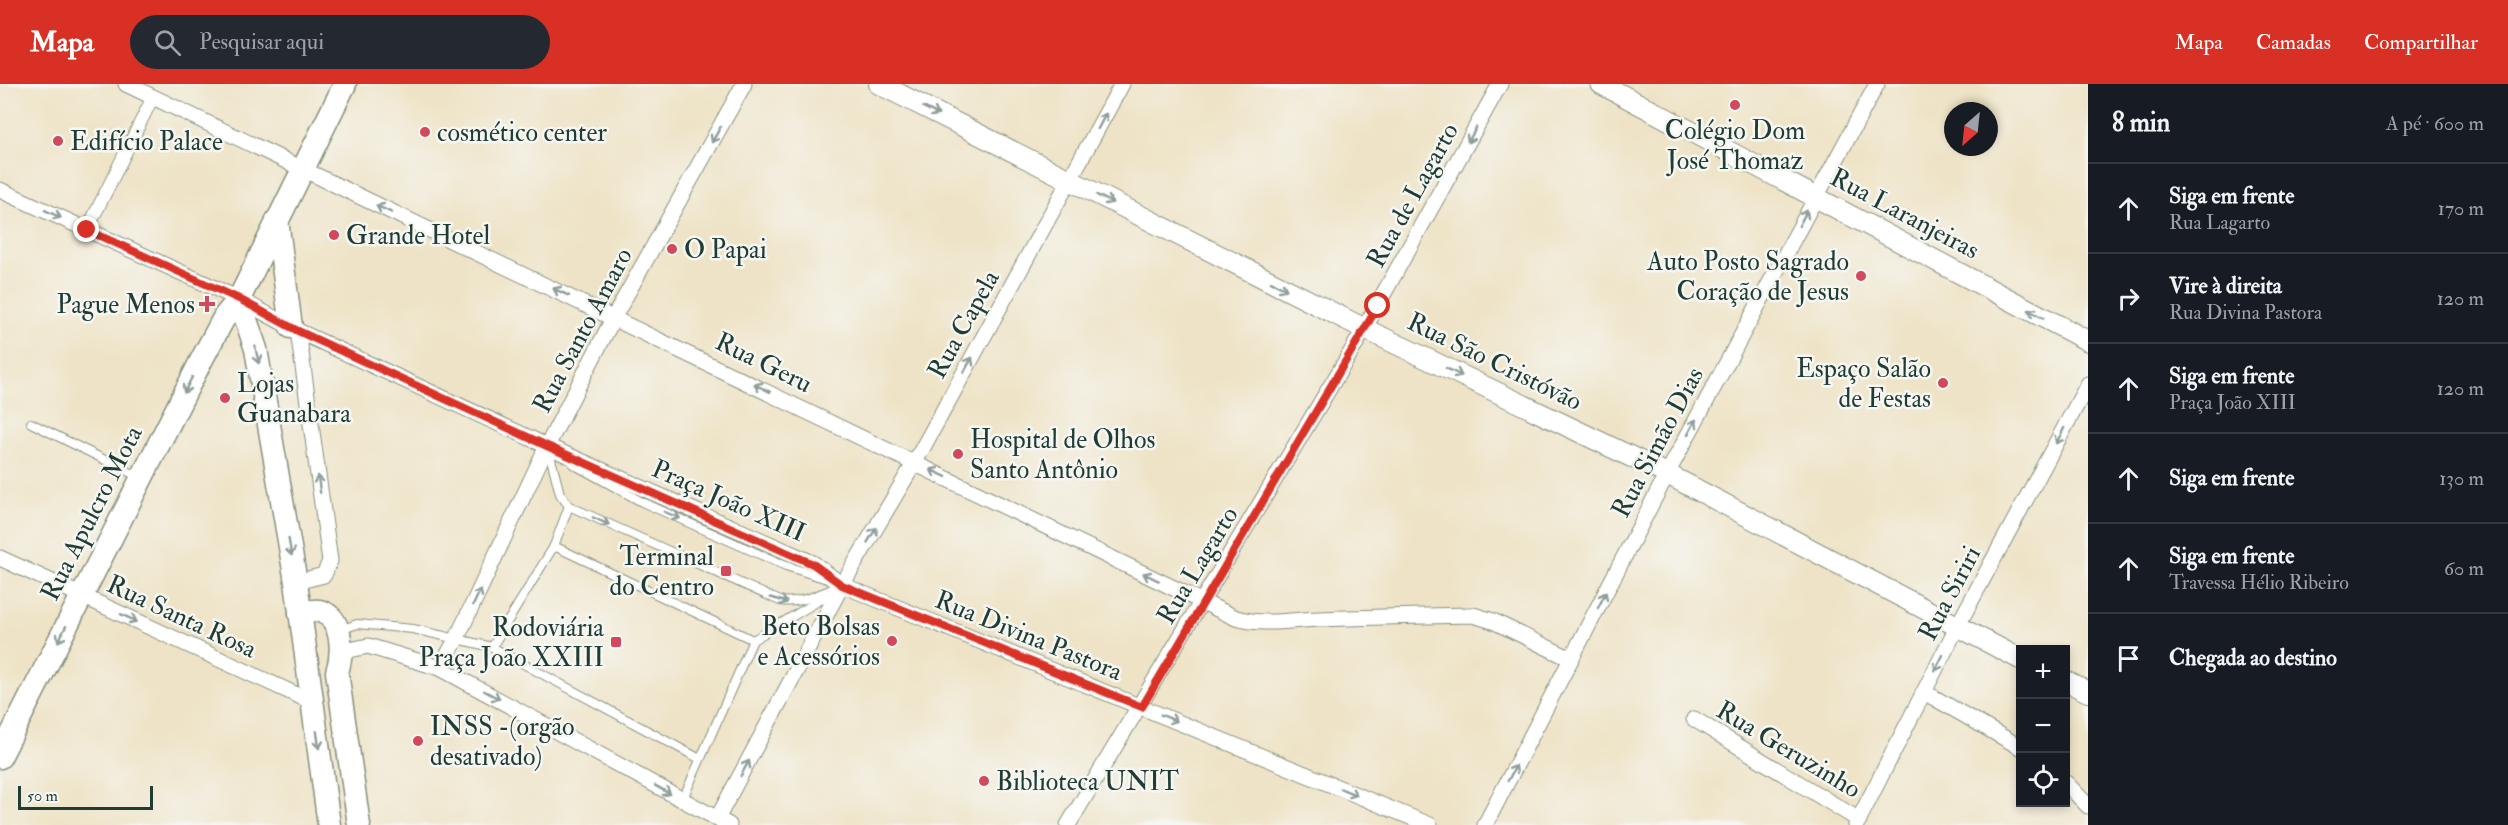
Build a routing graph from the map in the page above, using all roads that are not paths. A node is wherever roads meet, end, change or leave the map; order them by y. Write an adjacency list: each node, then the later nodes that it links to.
1 (126, 84): 9 (street, Rua Geru)
2 (345, 84): 10 (main road, Rua Apulcro Mota)
3 (744, 84): 17 (street, Rua Santo Amaro, one-way to 17)
4 (879, 84): 11 (street, Rua São Cristóvão, one-way to 11)
5 (1122, 84): 11 (street, Rua Capela, one-way to 5)
6 (1500, 84): 19 (street, Rua de Lagarto, one-way to 19)
7 (1601, 84): 13 (street, Rua Laranjeiras)
8 (1877, 84): 13 (street, Rua Simão Dias)
9 (153, 97): 10 (street, Rua Geru); 15 (street)
10 (301, 170): 14 (main road, Rua Apulcro Mota); 17 (street, Rua Geru, one-way to 10)
11 (1069, 181): 19 (street, Rua São Cristóvão, one-way to 19); 24 (street, Rua Capela, one-way to 11)
12 (0, 190): 15 (street, Praça João XIII, one-way to 15)
13 (1815, 196): 20 (street, Rua Laranjeiras, one-way to 13); 25 (street, Rua Simão Dias, one-way to 13)
14 (277, 220): 16 (main road, Rua Apulcro Mota); 18 (main road)
15 (87, 230): 16 (street, Praça João XIII)
16 (239, 299): 18 (street, Praça João XIII); 26 (main road, Rua Apulcro Mota, one-way to 26); 30 (main road, one-way to 30)
17 (614, 316): 23 (street, Rua Santo Amaro); 24 (street, Rua Geru, one-way to 17)
18 (294, 329): 23 (street, Praça João XIII); 30 (street, one-way to 18)
19 (1365, 329): 25 (street, Rua São Cristóvão, one-way to 25); 33 (street, Rua Lagarto)
20 (2088, 341)
21 (2088, 384): 35 (street, Rua Siriri, one-way to 35)
22 (31, 423): 26 (lane)
23 (547, 446): 27 (lane); 31 (street, Praça João XIII, one-way to 31); 36 (street, Rua Santo Amaro, one-way to 23)
24 (915, 462): 31 (street, Rua Capela, one-way to 24); 33 (street, Rua Geru, one-way to 24)
25 (1667, 474): 35 (street, Rua São Cristóvão); 41 (street, Rua Simão Dias, one-way to 25)
26 (141, 478): 32 (main road, Rua Apulcro Mota)
27 (569, 506): 28 (lane); 31 (lane, one-way to 31)
28 (554, 546): 37 (lane); 38 (lane)
29 (0, 558): 32 (street, Rua Santa Rosa)
30 (296, 582): 34 (main road)
31 (842, 585): 37 (lane); 47 (street, Rua Divina Pastora); 55 (street, one-way to 31)
32 (80, 596): 46 (street, Rua Santa Rosa, one-way to 46); 50 (main road, Rua Apulcro Mota, one-way to 50)
33 (1204, 602): 41 (street, Rua Geru); 47 (street, Rua Lagarto)
34 (300, 613): 39 (main road); 46 (main road)
35 (1957, 627): 40 (street, Rua São Cristóvão); 44 (street, Rua Siriri, one-way to 44)
36 (456, 640): 38 (lane); 39 (lane); 42 (street, Rua Santo Amaro)
37 (753, 640): 51 (lane)
38 (492, 647): 51 (lane)
39 (341, 648): 42 (street); 58 (main road)
40 (2016, 657)
41 (1571, 659): 61 (street, Rua Simão Dias, one-way to 41)
42 (440, 668): 53 (street, one-way to 53)
43 (2070, 683): 45 (street)
44 (1924, 692): 49 (street); 56 (street, Rua Siriri)
45 (2088, 693)
46 (312, 702): 57 (main road, one-way to 57)
47 (1142, 707): 59 (street, Rua Lagarto); 60 (street, Rua Divina Pastora, one-way to 60)
48 (1694, 719): 56 (street, Rua Geruzinho)
49 (2016, 745)
50 (0, 757)
51 (700, 759): 53 (lane)
52 (2070, 787): 54 (street)
53 (682, 801): 55 (street)
54 (2088, 806)
55 (723, 822)
56 (1857, 822)
57 (329, 825)
58 (359, 825)
59 (1068, 825)
60 (1430, 825)
61 (1485, 825)

